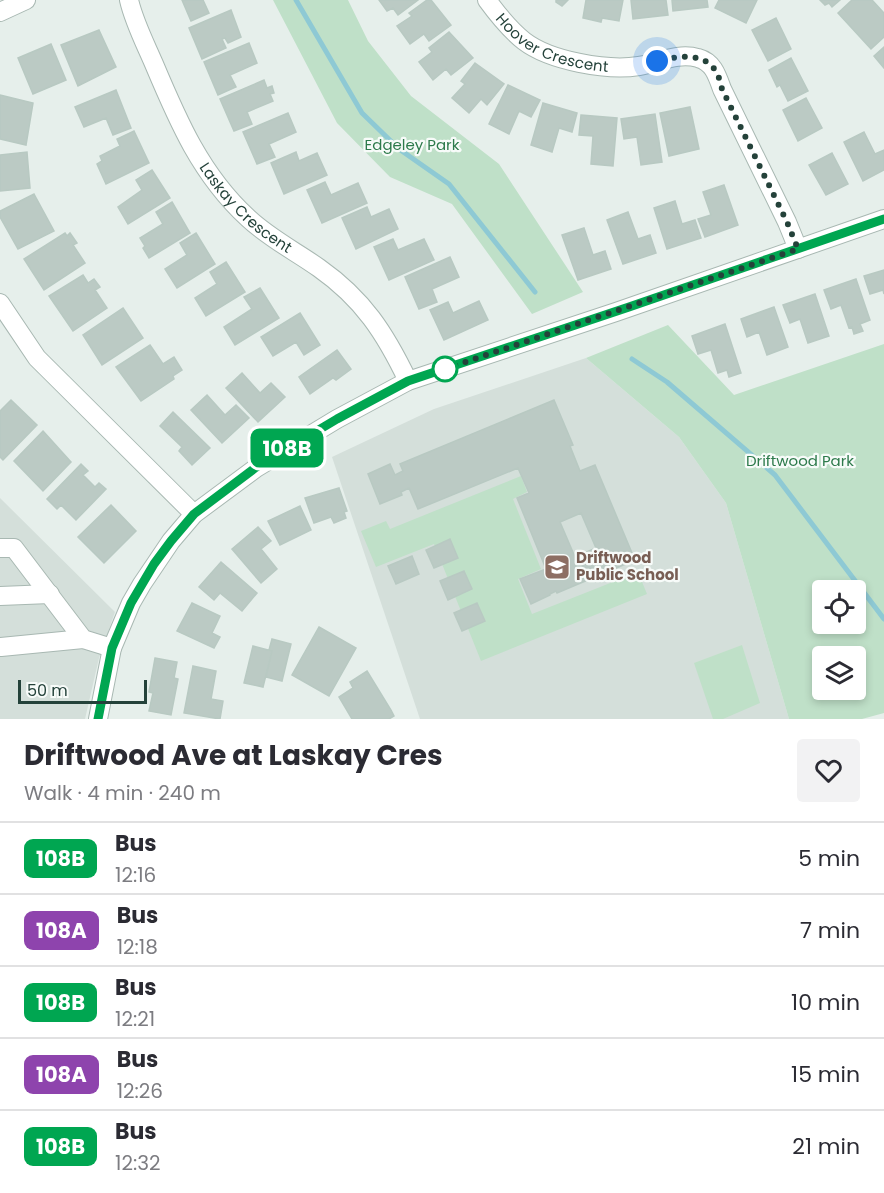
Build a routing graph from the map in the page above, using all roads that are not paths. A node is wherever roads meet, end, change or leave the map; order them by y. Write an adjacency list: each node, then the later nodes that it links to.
1 (26, 0): 4 (street)
2 (129, 0): 8 (street, Laskay Crescent)
3 (487, 0): 6 (street, Hoover Crescent)
4 (0, 12)
5 (884, 219): 6 (street)
6 (798, 249): 8 (street)
7 (0, 303): 9 (street)
8 (408, 381): 9 (street)
9 (194, 514): 15 (street)
10 (0, 548): 11 (street)
11 (50, 594): 12 (street); 13 (street)
12 (0, 596)
13 (83, 639): 14 (street); 15 (street)
14 (1, 647)
15 (112, 648): 16 (street)
16 (98, 719)

